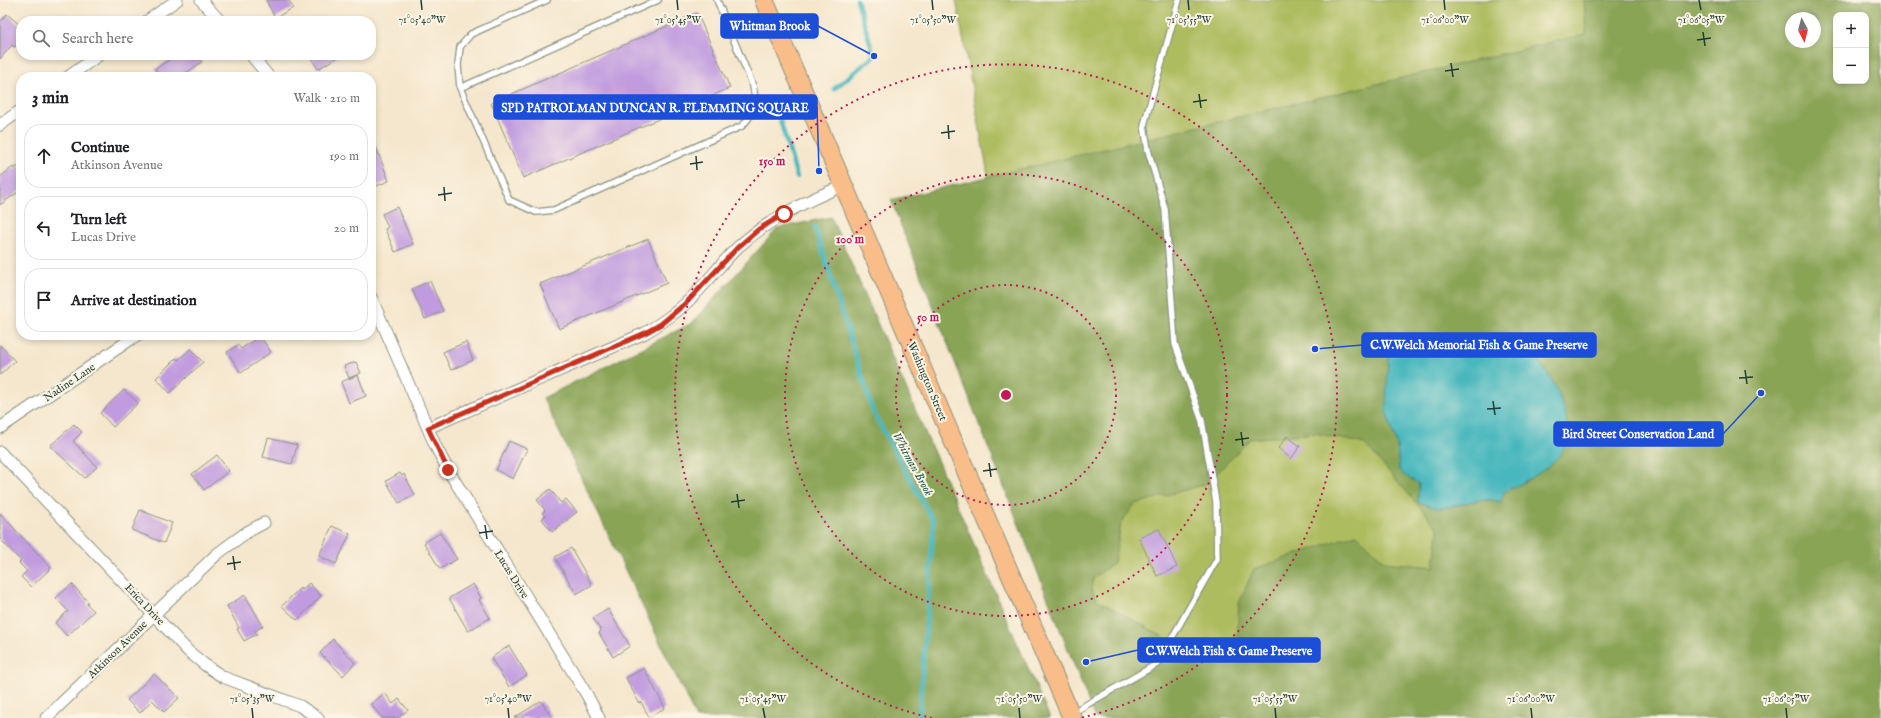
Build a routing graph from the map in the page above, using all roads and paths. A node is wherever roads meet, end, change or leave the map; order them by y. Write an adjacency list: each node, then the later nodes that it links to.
1 (177, 0): 8 (street)
2 (201, 0): 9 (street)
3 (547, 0): 14 (lane)
4 (658, 0): 14 (lane)
5 (717, 0): 14 (lane)
6 (764, 0): 17 (main road, Washington Street)
7 (1179, 0): 25 (lane)
8 (154, 16)
9 (215, 16)
10 (92, 60): 12 (street)
11 (255, 60): 13 (street)
12 (75, 72)
13 (265, 72)
14 (460, 88)
15 (16, 114): 16 (street)
16 (0, 125)
17 (843, 186): 21 (street); 25 (main road, Washington Street)
18 (376, 308): 21 (street, Lucas Drive)
19 (130, 340): 20 (street, Nadine Lane)
20 (0, 428)
21 (428, 428): 28 (street, Lucas Drive)
22 (0, 452): 24 (street, Erica Drive)
23 (264, 524): 24 (street, Atkinson Avenue)
24 (154, 613): 26 (street, Atkinson Avenue); 27 (street, Erica Drive)
25 (1072, 716)
26 (46, 718)
27 (318, 718)
28 (599, 718)

